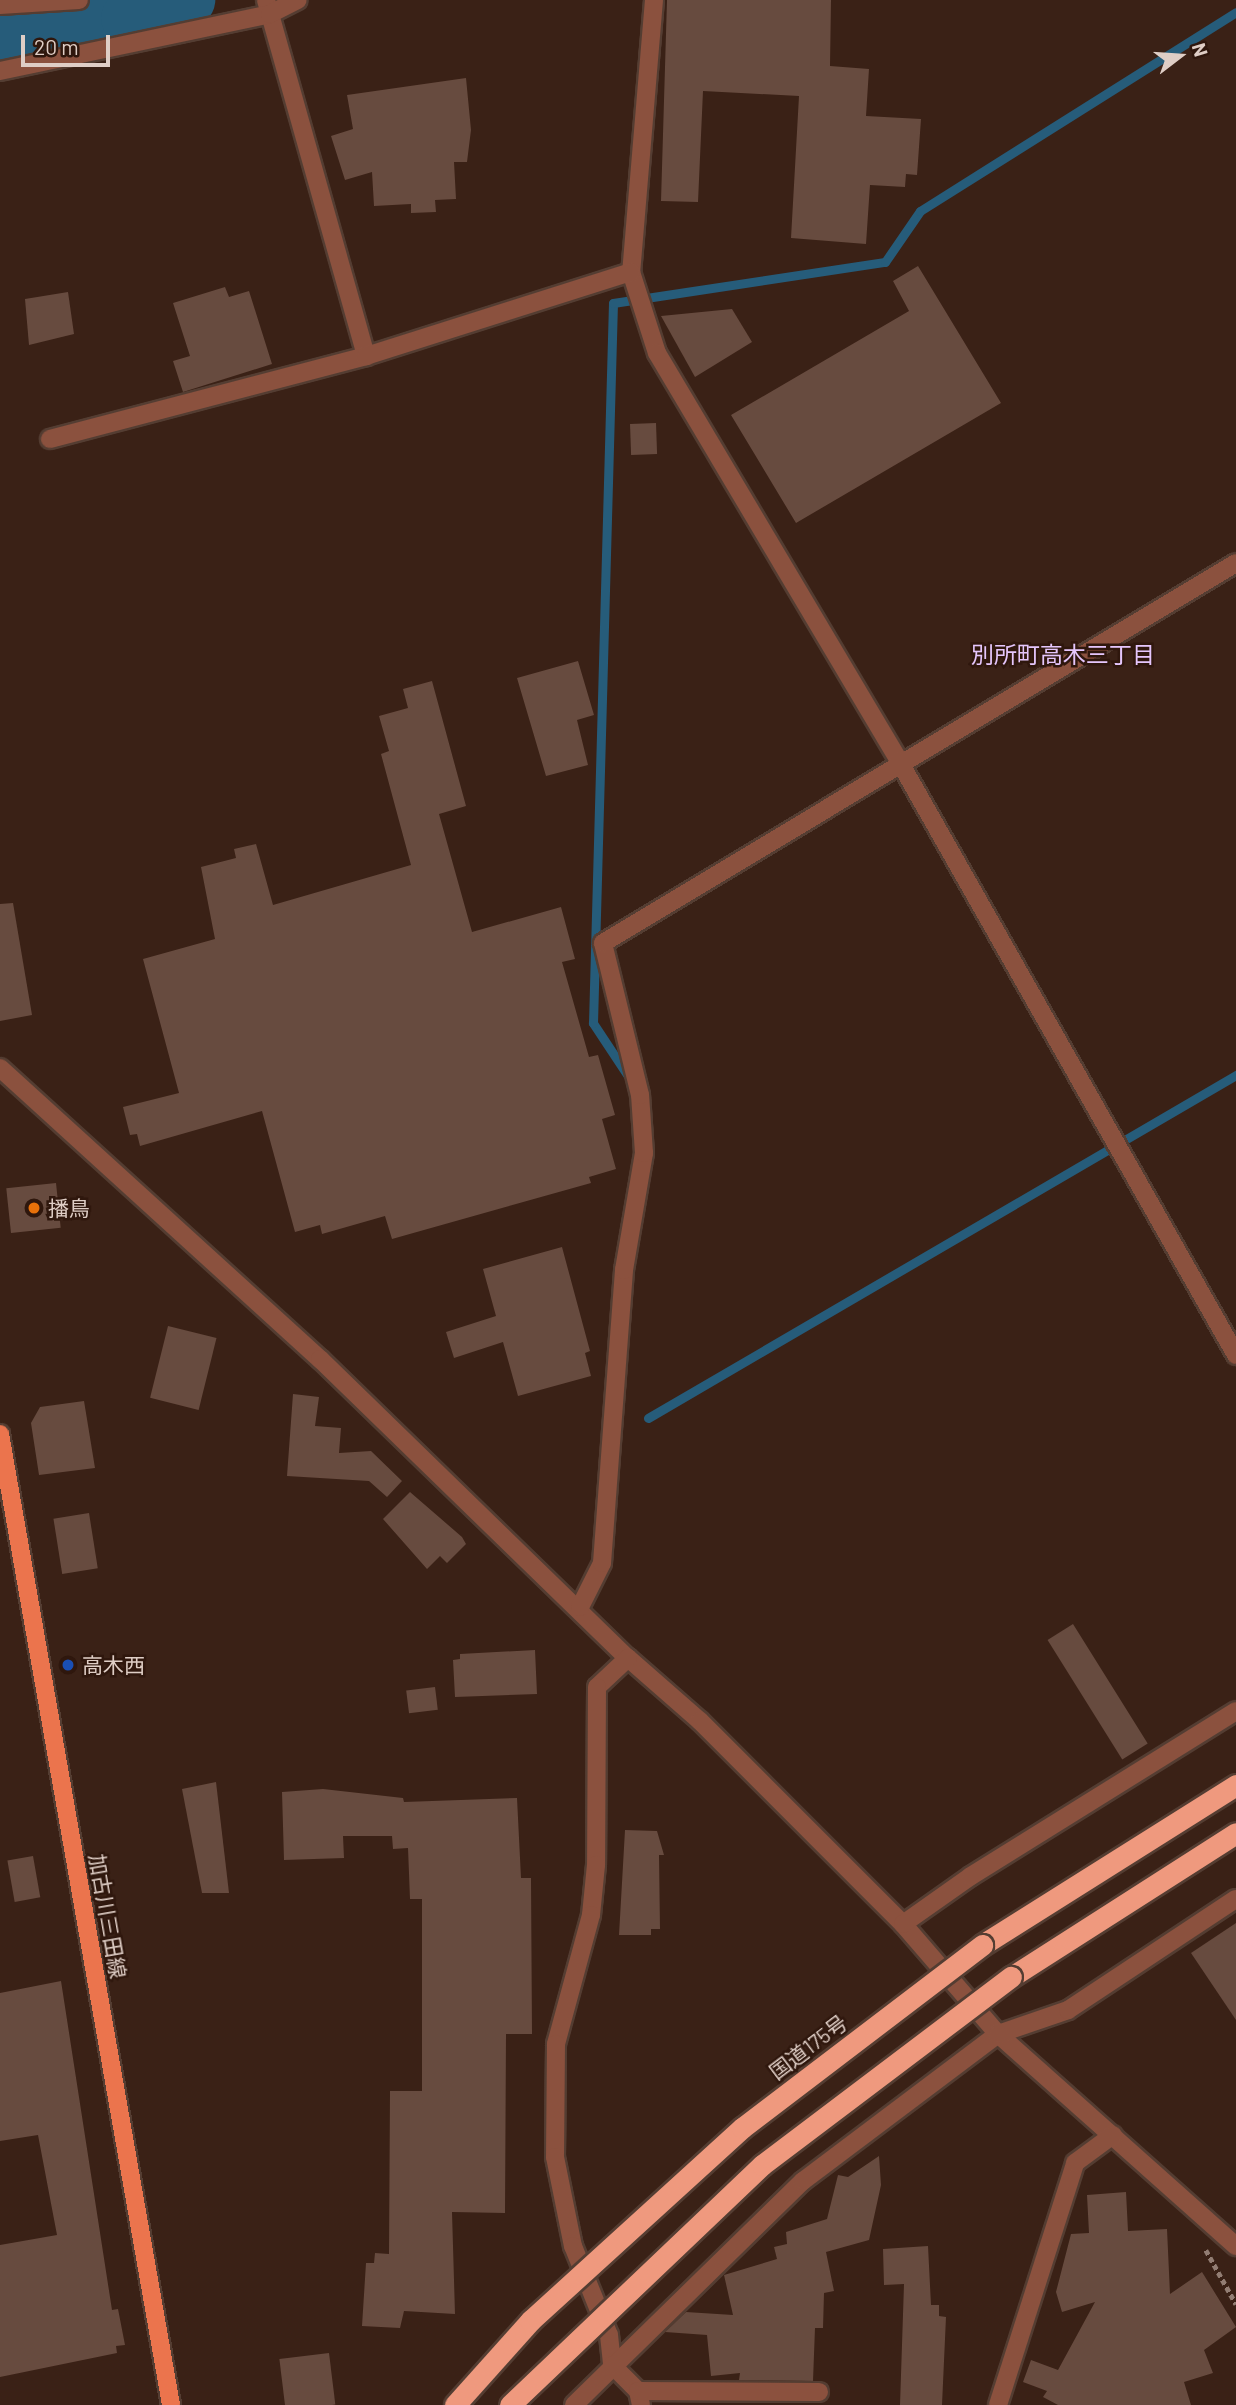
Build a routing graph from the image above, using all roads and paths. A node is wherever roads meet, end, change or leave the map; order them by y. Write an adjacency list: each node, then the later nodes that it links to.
1 (79, 0): 4 (street)
2 (298, 0): 5 (street)
3 (654, 0): 7 (street)
4 (0, 5)
5 (268, 7): 6 (street); 8 (street)
6 (0, 71)
7 (631, 271): 8 (street); 11 (street)
8 (366, 356): 9 (street)
9 (50, 439)
10 (1236, 563): 11 (street)
11 (899, 761): 13 (street); 15 (street)
12 (0, 1068): 15 (street)
13 (1236, 1355)
14 (0, 1434): 30 (main road, 加古川三田線)
15 (580, 1607): 16 (street)
16 (628, 1658): 21 (street); 27 (street)
17 (1236, 1711): 21 (street)
18 (1236, 1785): 31 (highway, 国道175号, bridge)
19 (1236, 1833): 32 (highway, bridge)
20 (1236, 1899): 22 (street)
21 (903, 1924): 22 (street)
22 (998, 2034): 23 (street); 27 (street)
23 (1113, 2135): 24 (street); 34 (street)
24 (1207, 2221): 25 (street); 26 (path)
25 (1236, 2246)
26 (1236, 2304)
27 (612, 2365): 29 (street); 33 (street)
28 (819, 2392): 29 (street)
29 (640, 2398)
30 (170, 2405)
31 (455, 2405)
32 (510, 2405)
33 (574, 2405)
34 (998, 2405)

